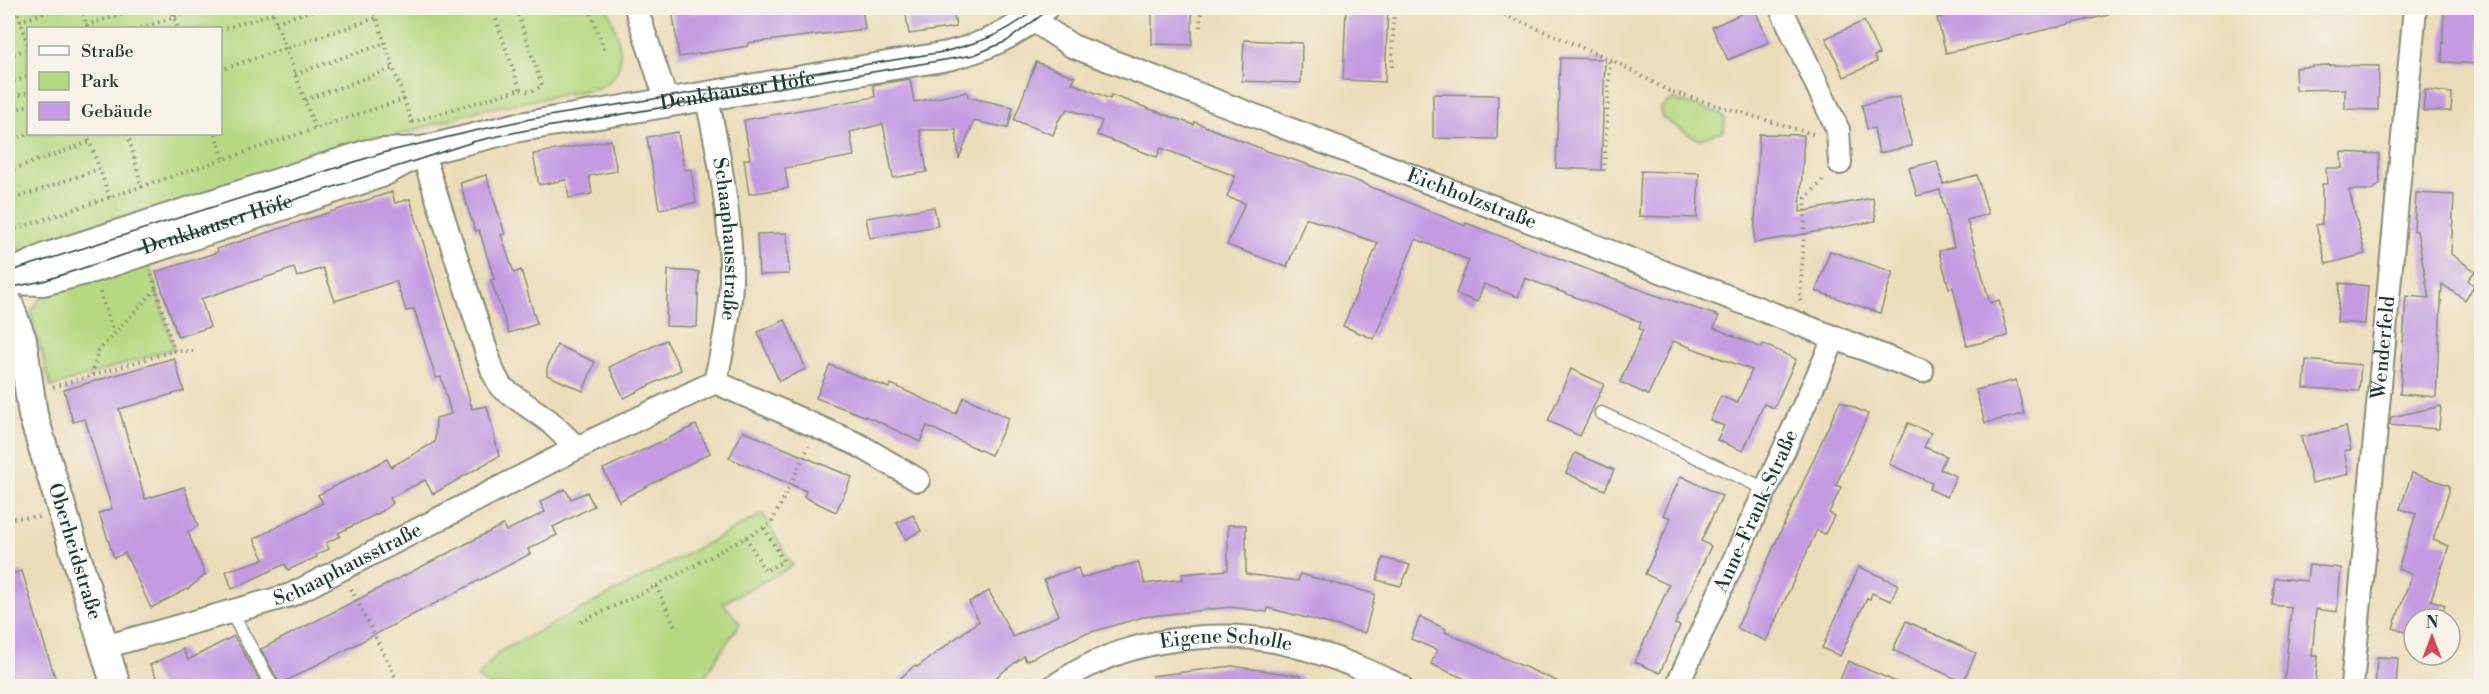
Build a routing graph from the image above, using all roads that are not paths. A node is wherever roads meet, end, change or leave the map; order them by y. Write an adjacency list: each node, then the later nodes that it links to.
1 (636, 8): 6 (street)
2 (1781, 8): 8 (street)
3 (2415, 8): 27 (street, Wenderfeld)
4 (1033, 14): 5 (street, Denkhauser Höfe); 11 (street, Eichholzstraße)
5 (706, 95): 6 (street, Denkhauser Höfe); 14 (street, Schaaphausstraße)
6 (668, 102): 7 (street, Denkhauser Höfe)
7 (422, 151): 9 (street, Denkhauser Höfe); 9 (street, Denkhauser Höfe); 17 (street)
8 (1840, 163)
9 (8, 278)
10 (8, 303): 15 (street, Oberheidstraße)
11 (1835, 337): 13 (street, Eichholzstraße); 19 (street, Anne-Frank-Straße)
12 (8, 367): 15 (street, Oberheidstraße)
13 (1922, 371)
14 (715, 382): 17 (street, Schaaphausstraße); 18 (street)
15 (32, 404): 21 (street, Oberheidstraße)
16 (1601, 413): 19 (lane)
17 (577, 448): 20 (street, Schaaphausstraße)
18 (918, 480)
19 (1768, 490): 26 (street, Anne-Frank-Straße)
20 (231, 612): 21 (street, Schaaphausstraße); 23 (lane)
21 (104, 647): 22 (street, Oberheidstraße)
22 (116, 687)
23 (272, 687)
24 (1054, 687): 25 (street, Eigene Scholle)
25 (1400, 687)
26 (1677, 687)
27 (2352, 687)

